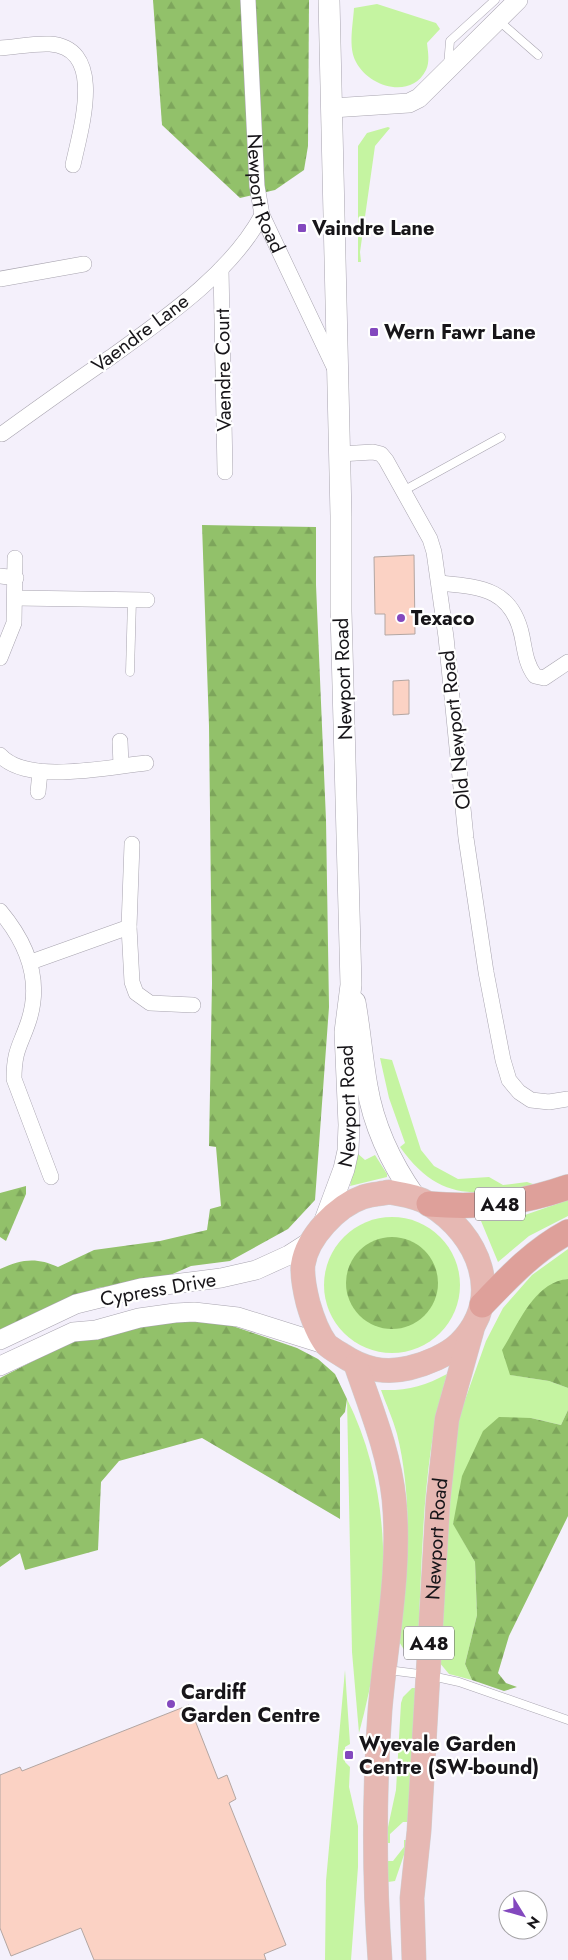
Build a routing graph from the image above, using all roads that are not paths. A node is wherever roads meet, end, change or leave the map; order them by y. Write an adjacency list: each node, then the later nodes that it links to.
1 (248, 0): 11 (street, Newport Road)
2 (330, 0): 9 (main road, Newport Road)
3 (494, 0): 8 (lane)
4 (518, 0): 5 (street)
5 (498, 20): 7 (lane); 8 (street)
6 (0, 48): 10 (street)
7 (538, 55)
8 (448, 71): 9 (street)
9 (332, 108): 15 (main road, Newport Road)
10 (73, 165)
11 (262, 215): 13 (street, Vaendre Lane); 15 (street, Newport Road)
12 (84, 264): 14 (street)
13 (221, 269): 16 (street, Vaendre Lane); 19 (street, Vaendre Court)
14 (0, 279)
15 (337, 374): 18 (main road, Newport Road)
16 (2, 434)
17 (501, 437): 20 (lane)
18 (340, 454): 20 (street, Old Newport Road); 40 (main road, Newport Road)
19 (225, 472)
20 (403, 491): 24 (street, Old Newport Road)
21 (16, 558): 23 (street)
22 (0, 576): 23 (street)
23 (16, 578): 25 (street)
24 (440, 583): 28 (street); 42 (street, Old Newport Road)
25 (16, 598): 26 (street); 27 (street)
26 (139, 600): 29 (lane)
27 (0, 658)
28 (568, 662)
29 (130, 672)
30 (120, 741): 33 (street)
31 (0, 755): 34 (street)
32 (146, 763): 33 (street)
33 (121, 765): 34 (street)
34 (40, 772): 35 (street)
35 (38, 792)
36 (132, 844): 38 (street)
37 (0, 910): 39 (street)
38 (129, 927): 39 (street); 41 (street)
39 (31, 962): 43 (street)
40 (351, 985): 45 (main road, Newport Road); 46 (main road, Newport Road)
41 (193, 1005)
42 (568, 1099)
43 (51, 1177)
44 (568, 1187): 45 (highway, A48)
45 (422, 1201): 46 (main road); 48 (main road)
46 (320, 1231): 50 (street, Cypress Drive); 51 (main road)
47 (568, 1232): 48 (highway)
48 (482, 1305): 49 (main road)
49 (472, 1330): 52 (main road); 55 (main road, Newport Road / A48)
50 (0, 1340)
51 (327, 1345): 52 (main road); 53 (street, Cypress Drive)
52 (356, 1365): 54 (main road, Newport Road / A48)
53 (0, 1366)
54 (385, 1670): 55 (lane); 57 (main road, Newport Road / A48)
55 (427, 1675): 56 (lane); 58 (main road, Newport Road / A48)
56 (568, 1720)
57 (379, 1959)
58 (414, 1960)

